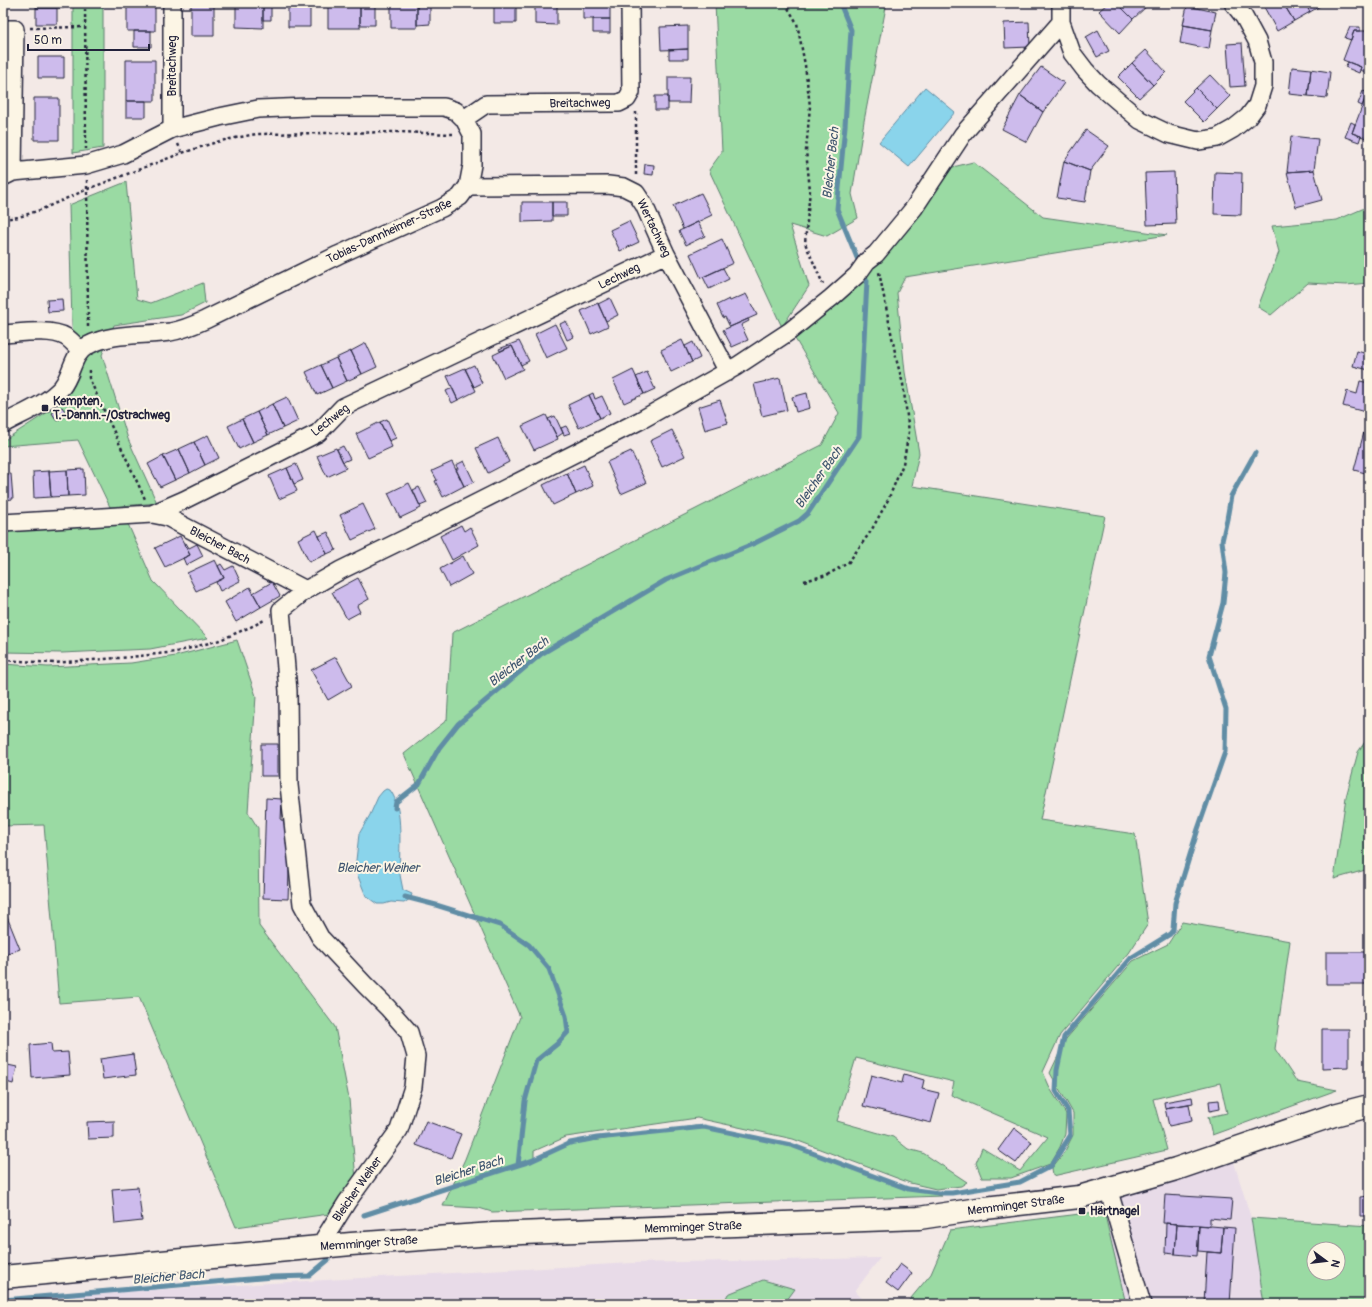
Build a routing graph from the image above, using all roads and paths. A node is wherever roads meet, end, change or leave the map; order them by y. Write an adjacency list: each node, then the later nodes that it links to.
1 (172, 3): 11 (street, Breitachweg)
2 (630, 3): 9 (street, Breitachweg)
3 (785, 3): 19 (path)
4 (1061, 3): 6 (street)
5 (1233, 3): 6 (street)
6 (1061, 22): 18 (street)
7 (85, 27): 8 (path)
8 (9, 29): 13 (street)
9 (627, 99): 10 (street, Breitachweg); 15 (path)
10 (464, 119): 11 (street); 12 (street)
11 (172, 129): 13 (street)
12 (472, 134): 14 (street); 16 (path)
13 (8, 174)
14 (468, 186): 15 (street, Wertachweg); 21 (street, Tobias-Dannheimer-Straße)
15 (636, 193): 17 (street, Wertachweg)
16 (3, 219)
17 (666, 254): 22 (street, Wertachweg); 25 (street, Lechweg)
18 (871, 258): 19 (street); 27 (path)
19 (831, 298): 22 (street)
20 (3, 334): 21 (street)
21 (80, 350): 24 (street)
22 (728, 372): 28 (street)
23 (89, 378): 25 (path)
24 (3, 424)
25 (152, 514): 26 (street, Lechweg); 28 (street, Bleicher Bach)
26 (3, 523)
27 (804, 581)
28 (306, 590): 29 (street)
29 (281, 610): 30 (path); 33 (street, Bleicher Weiher)
30 (3, 660)
31 (1369, 1106): 32 (main road, Memminger Straße)
32 (1108, 1188): 33 (main road, Memminger Straße); 35 (street)
33 (319, 1247): 34 (main road, Memminger Straße)
34 (3, 1277)
35 (1142, 1304)

